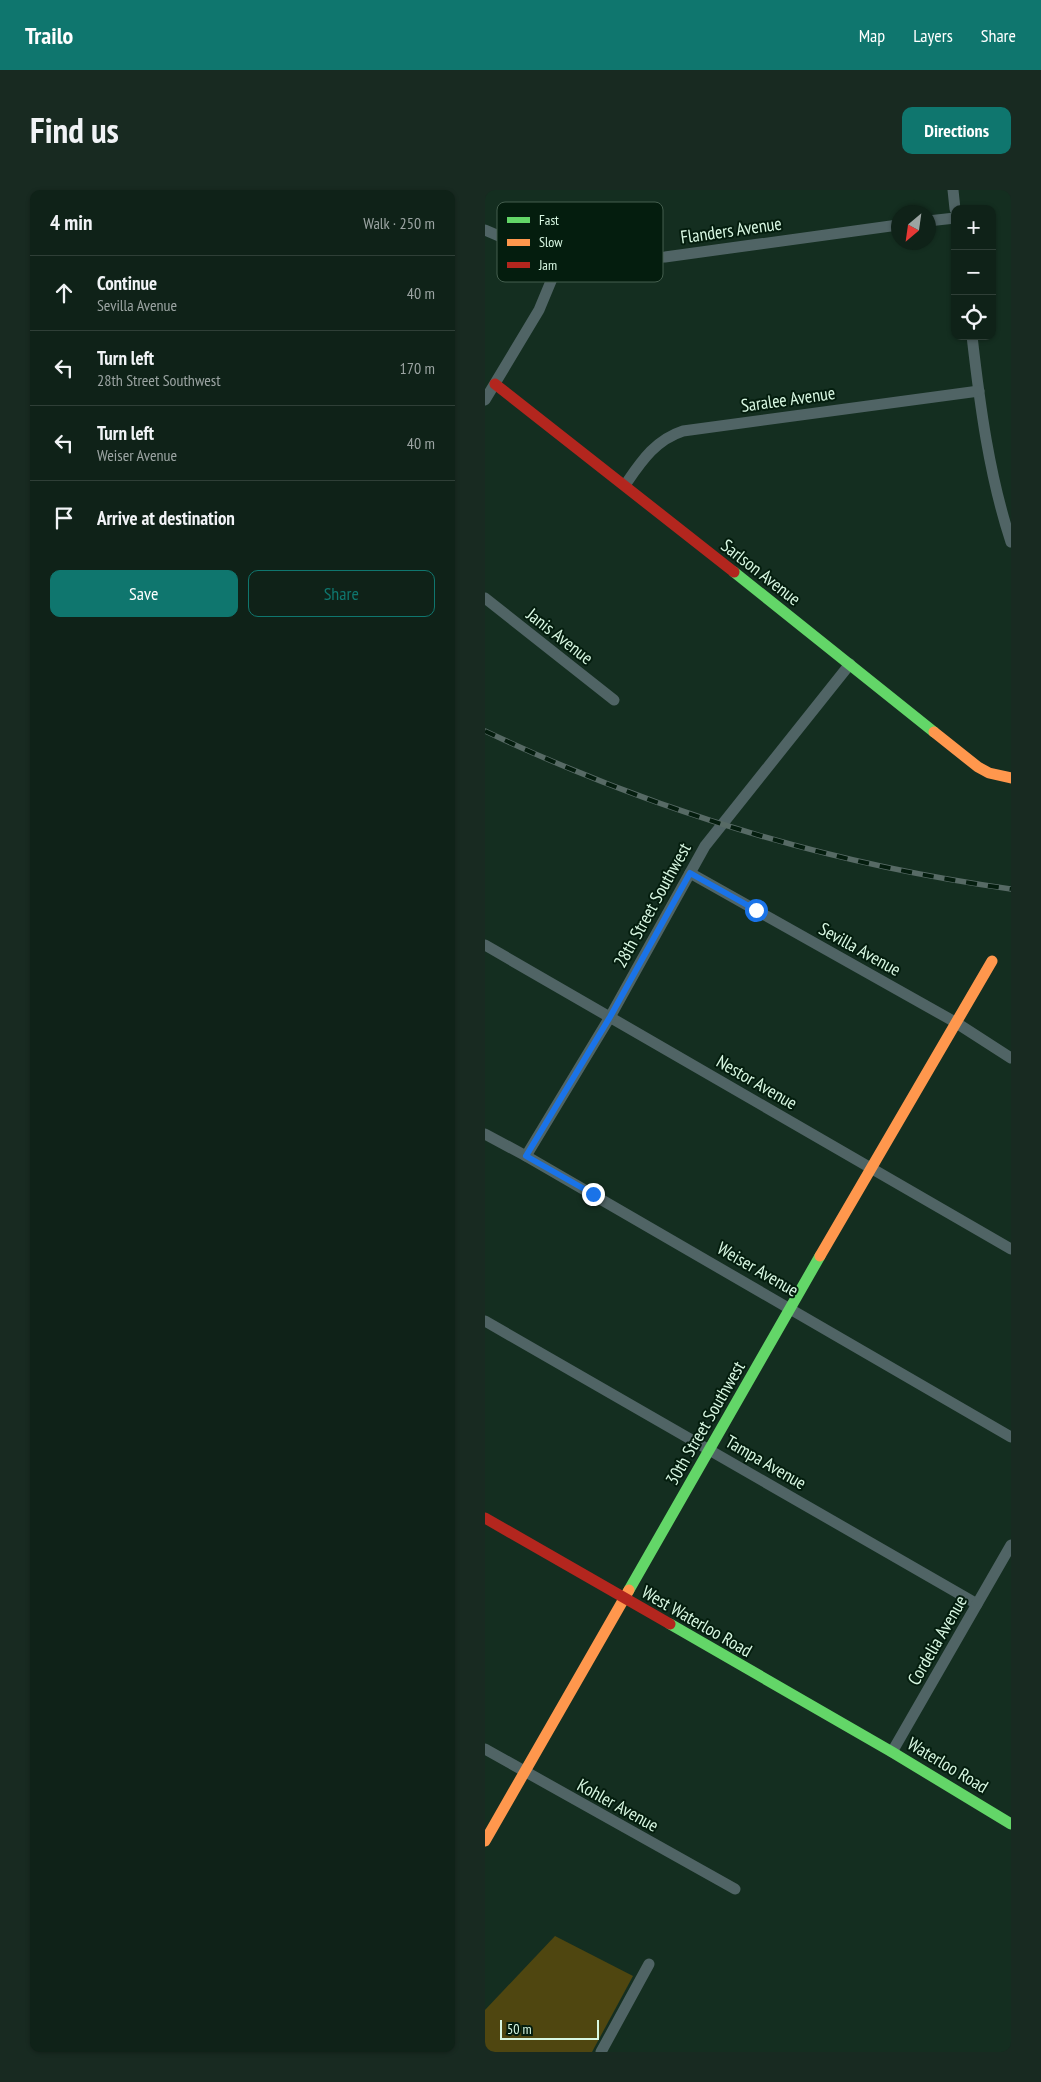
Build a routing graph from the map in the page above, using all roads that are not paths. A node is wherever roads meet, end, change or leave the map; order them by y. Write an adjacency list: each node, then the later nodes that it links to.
1 (953, 190): 2 (street)
2 (955, 205)
3 (951, 218): 4 (street)
4 (936, 220)
5 (891, 226): 8 (street, Flanders Avenue)
6 (485, 230): 7 (street, Flanders Avenue)
7 (497, 235)
8 (663, 257)
9 (551, 282): 11 (street)
10 (972, 340): 12 (street)
11 (495, 384): 13 (street); 14 (street, Sarlson Avenue)
12 (979, 391): 14 (street, Saralee Avenue); 15 (street)
13 (485, 400)
14 (625, 485): 17 (street, Sarlson Avenue)
15 (1011, 542)
16 (485, 598): 18 (street, Janis Avenue)
17 (850, 664): 19 (street, Sarlson Avenue); 20 (street, 28th Street Southwest)
18 (614, 700)
19 (1011, 778)
20 (690, 873): 23 (street, 28th Street Southwest); 24 (street, Sevilla Avenue)
21 (485, 945): 23 (street, Nestor Avenue)
22 (993, 961): 24 (street, 30th Street Southwest)
23 (610, 1017): 27 (street, 28th Street Southwest); 28 (street, Nestor Avenue)
24 (955, 1022): 25 (street, Sevilla Avenue); 28 (street, 30th Street Southwest)
25 (1011, 1058)
26 (485, 1134): 27 (street, Weiser Avenue)
27 (526, 1156): 30 (street, Weiser Avenue)
28 (870, 1168): 29 (street, Nestor Avenue); 30 (street, 30th Street Southwest)
29 (1011, 1249)
30 (791, 1308): 32 (street, Weiser Avenue); 33 (street, 30th Street Southwest)
31 (485, 1320): 33 (street, Tampa Avenue)
32 (1011, 1437)
33 (710, 1450): 36 (street, 30th Street Southwest); 37 (street, Tampa Avenue)
34 (485, 1518): 36 (street, West Waterloo Road)
35 (1011, 1545): 37 (street, Cordelia Avenue)
36 (624, 1599): 39 (street, West Waterloo Road); 40 (street, 30th Street Southwest)
37 (977, 1604): 39 (street, Cordelia Avenue)
38 (485, 1750): 40 (street, Kohler Avenue)
39 (893, 1752): 41 (street, Waterloo Road)
40 (525, 1773): 42 (street, 30th Street Southwest); 43 (street, Kohler Avenue)
41 (1011, 1824)
42 (485, 1841)
43 (735, 1889)
44 (649, 1964): 45 (street)
45 (601, 2052)

